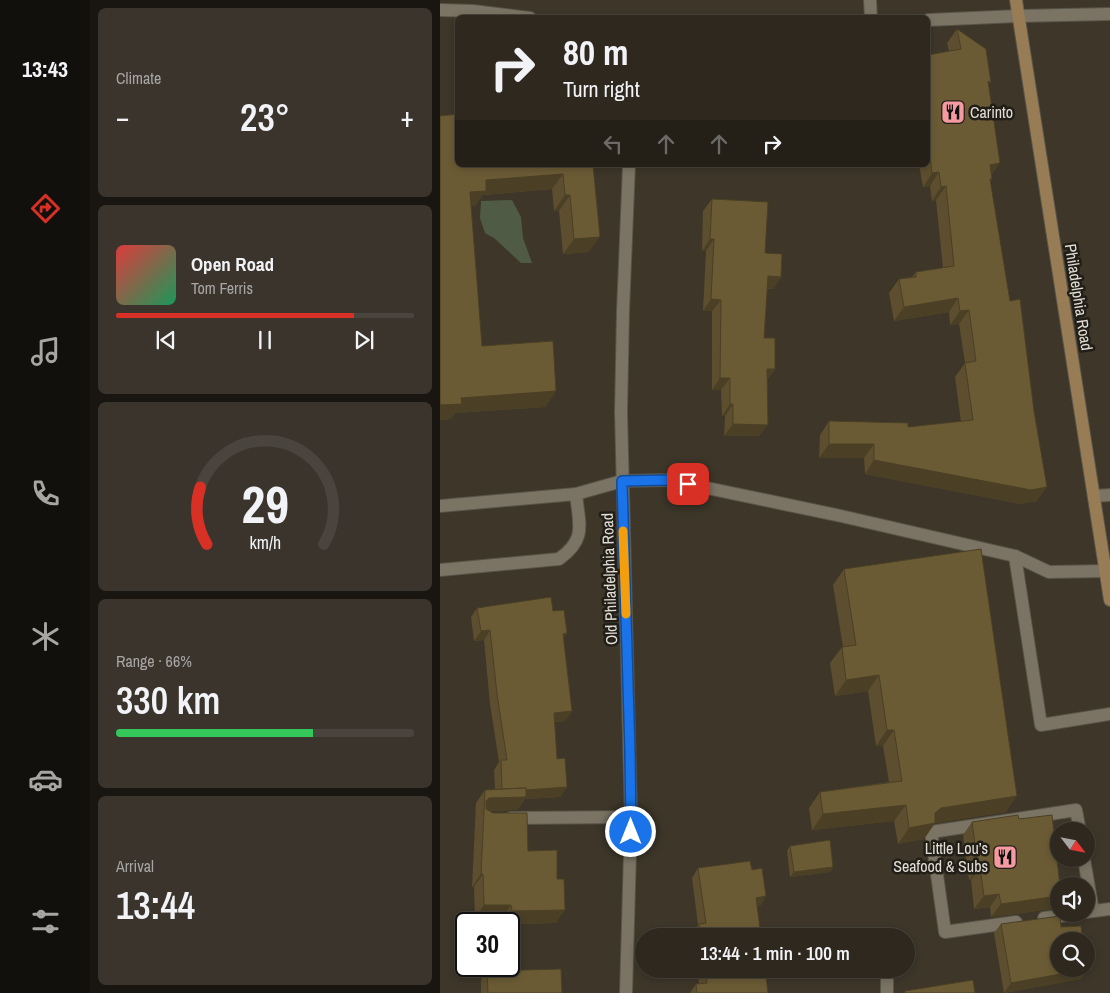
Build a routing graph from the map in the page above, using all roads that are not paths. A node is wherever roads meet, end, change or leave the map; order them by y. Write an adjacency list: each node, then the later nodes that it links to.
1 (870, 0): 6 (street)
2 (1016, 0): 7 (main road, Philadelphia Road)
3 (440, 10): 5 (street)
4 (1110, 14): 7 (street)
5 (506, 15)
6 (871, 15)
7 (1018, 16): 8 (street); 13 (main road, Philadelphia Road)
8 (930, 20)
9 (629, 167): 10 (street, Old Philadelphia Road)
10 (622, 481): 11 (street); 15 (street); 20 (street, Old Philadelphia Road)
11 (576, 494): 14 (street); 16 (street)
12 (1110, 495): 13 (street)
13 (1094, 496): 17 (main road, Philadelphia Road)
14 (440, 506)
15 (1015, 556): 17 (street); 19 (street)
16 (440, 570)
17 (1106, 570): 18 (main road, Philadelphia Road)
18 (1110, 600)
19 (1110, 714)
20 (631, 817): 21 (street); 27 (street, Old Philadelphia Road)
21 (494, 818)
22 (1078, 822): 25 (street)
23 (1110, 909): 24 (street)
24 (1095, 911)
25 (1050, 918)
26 (887, 978): 28 (street)
27 (626, 993)
28 (887, 993)

